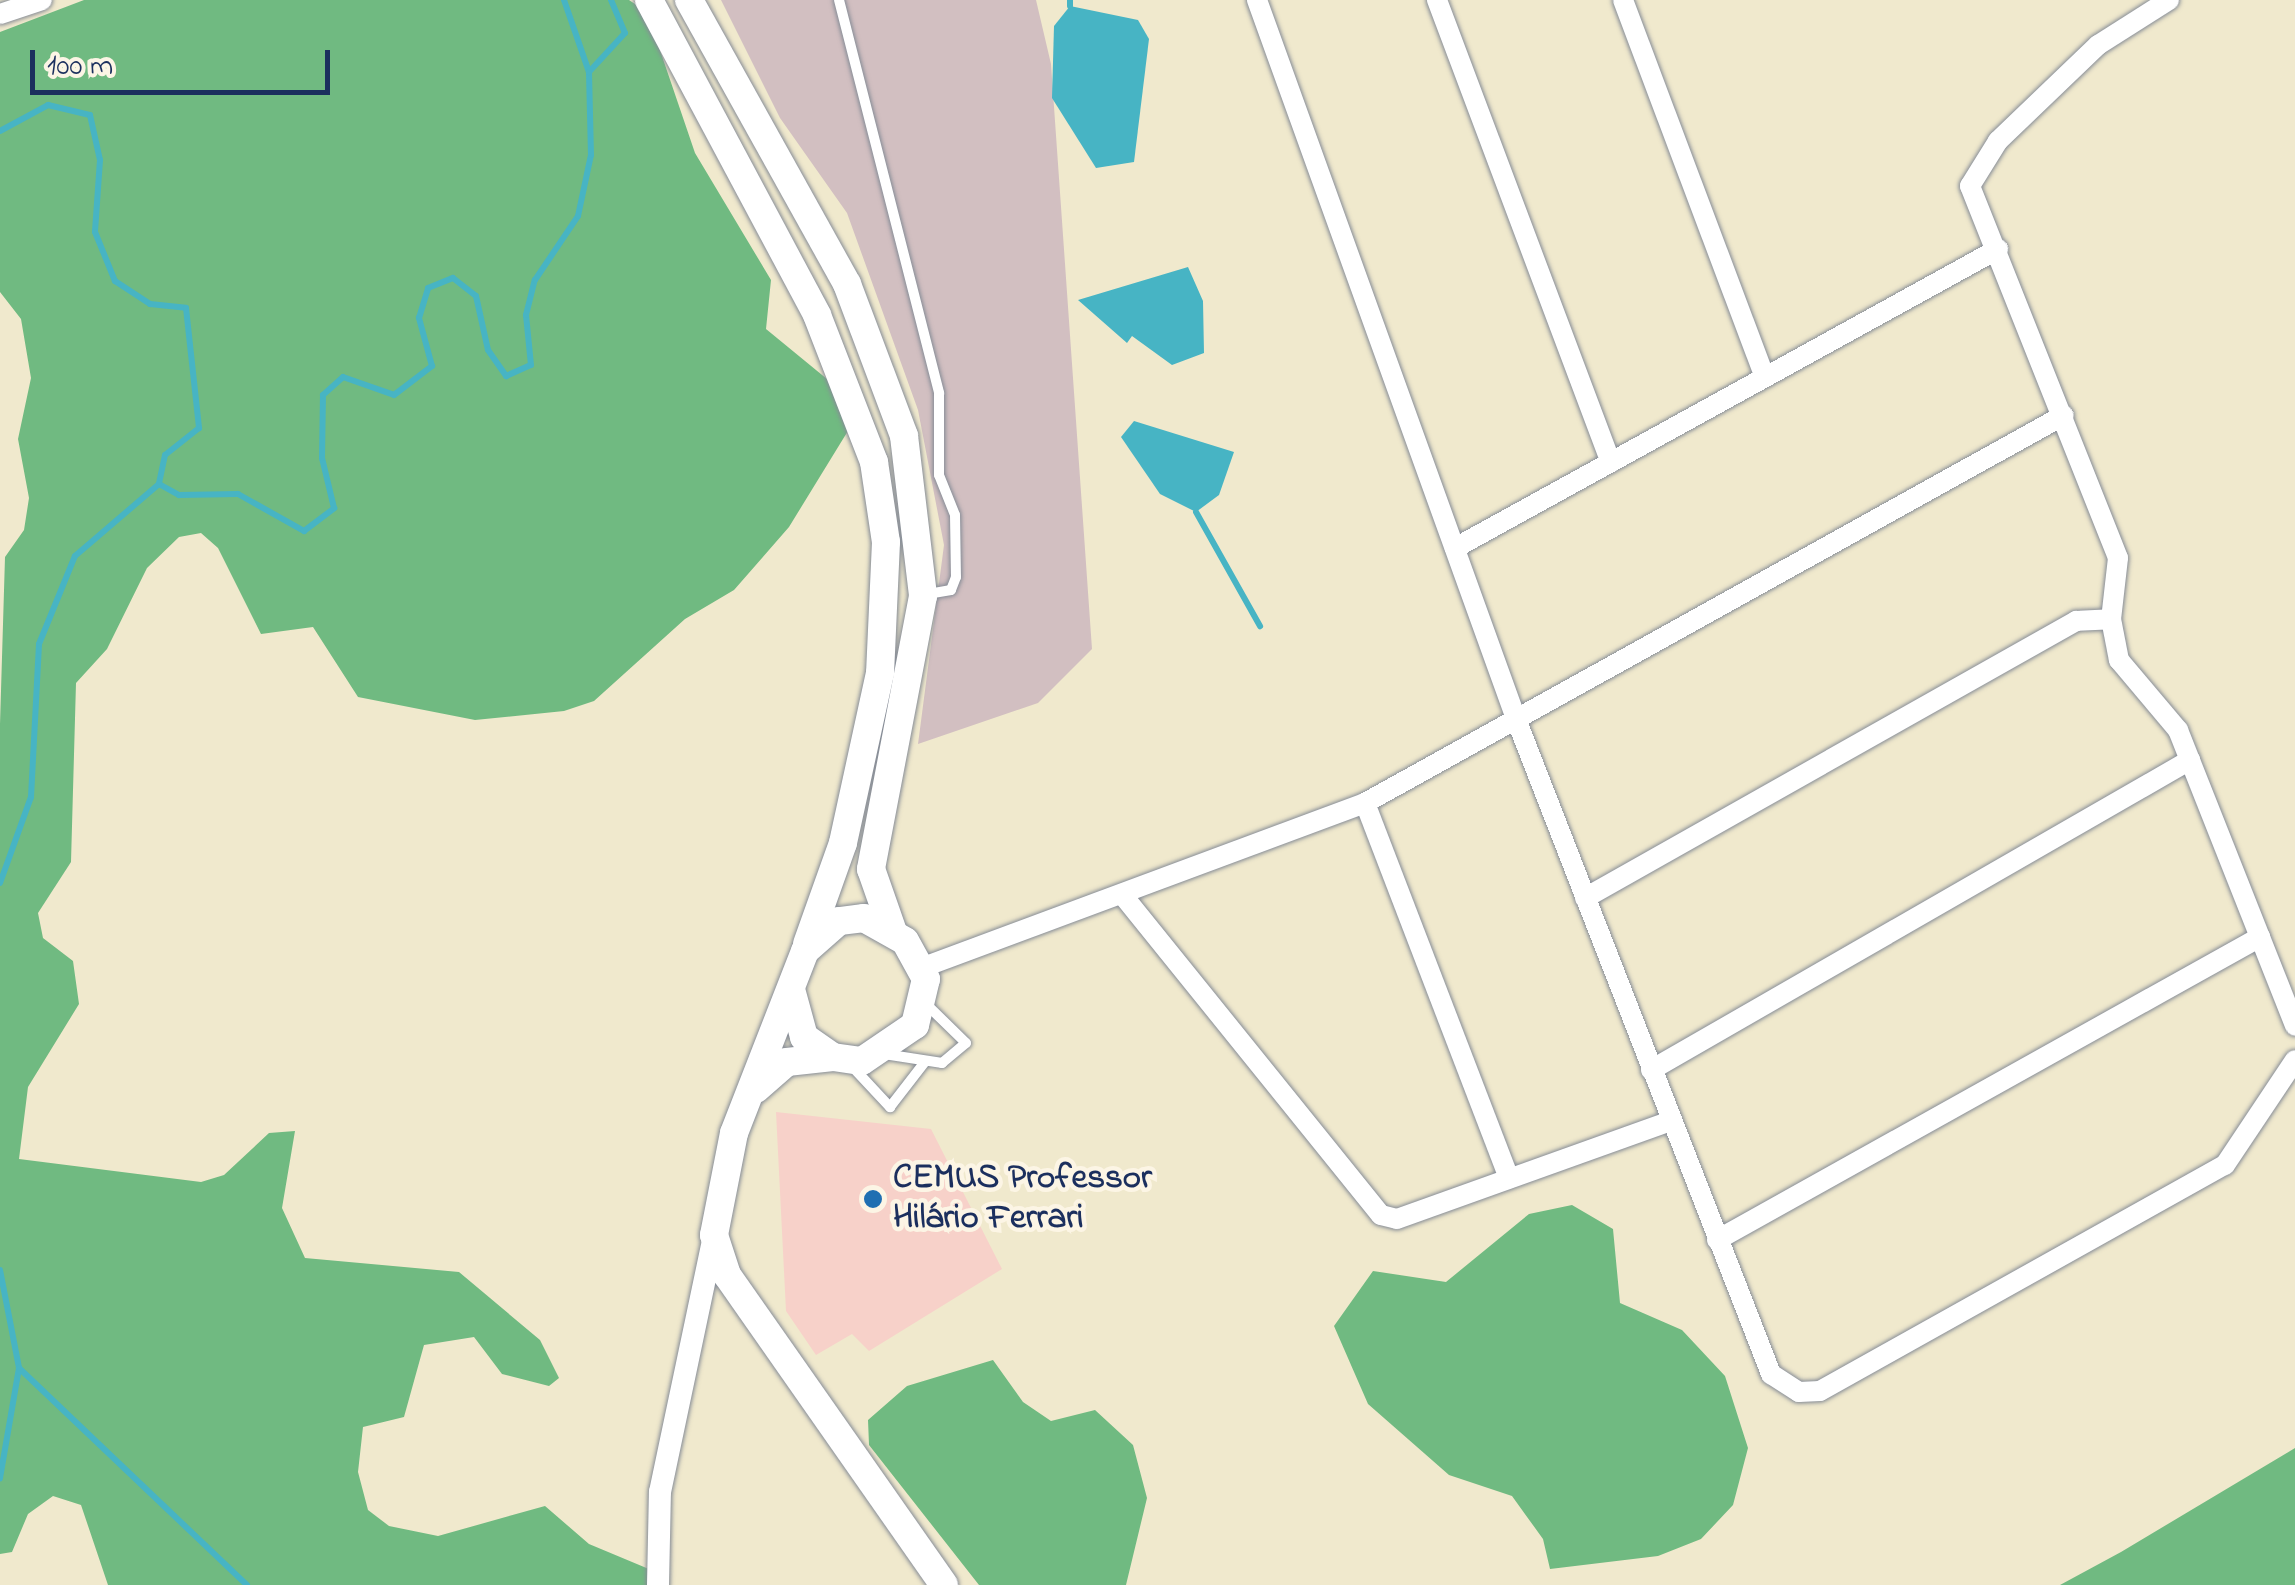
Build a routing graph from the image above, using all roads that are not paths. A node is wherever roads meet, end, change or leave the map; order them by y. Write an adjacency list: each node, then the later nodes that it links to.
1 (42, 0): 9 (street)
2 (649, 0): 24 (main road)
3 (690, 0): 15 (main road)
4 (838, 0): 15 (lane)
5 (1257, 0): 14 (street)
6 (1437, 0): 13 (street)
7 (1623, 0): 11 (street)
8 (2168, 0): 10 (street)
9 (0, 14)
10 (1998, 249): 11 (street); 12 (street)
11 (1765, 377): 13 (street)
12 (2064, 415): 16 (street); 17 (street)
13 (1611, 462): 14 (street)
14 (1455, 548): 17 (street)
15 (924, 596): 22 (main road)
16 (2112, 618): 18 (street); 21 (street)
17 (1518, 724): 19 (street); 21 (street)
18 (2190, 760): 23 (street); 33 (street)
19 (1365, 804): 20 (street); 36 (street)
20 (1124, 898): 25 (street); 36 (street)
21 (1584, 898): 33 (street)
22 (892, 929): 24 (main road); 25 (main road)
23 (2260, 937): 28 (street); 38 (street)
24 (805, 950): 26 (main road)
25 (924, 967): 27 (main road)
26 (792, 993): 30 (main road); 34 (main road)
27 (924, 999): 29 (main road); 32 (lane)
28 (2295, 1026)
29 (884, 1054): 30 (main road); 32 (lane)
30 (840, 1059): 32 (lane); 34 (main road)
31 (2295, 1060): 38 (street)
32 (924, 1064)
33 (1650, 1070): 35 (street)
34 (748, 1097): 37 (main road)
35 (1670, 1120): 36 (street); 38 (street)
36 (1509, 1178)
37 (714, 1235): 39 (street); 40 (main road)
38 (1717, 1240)
39 (658, 1585)
40 (944, 1585)

